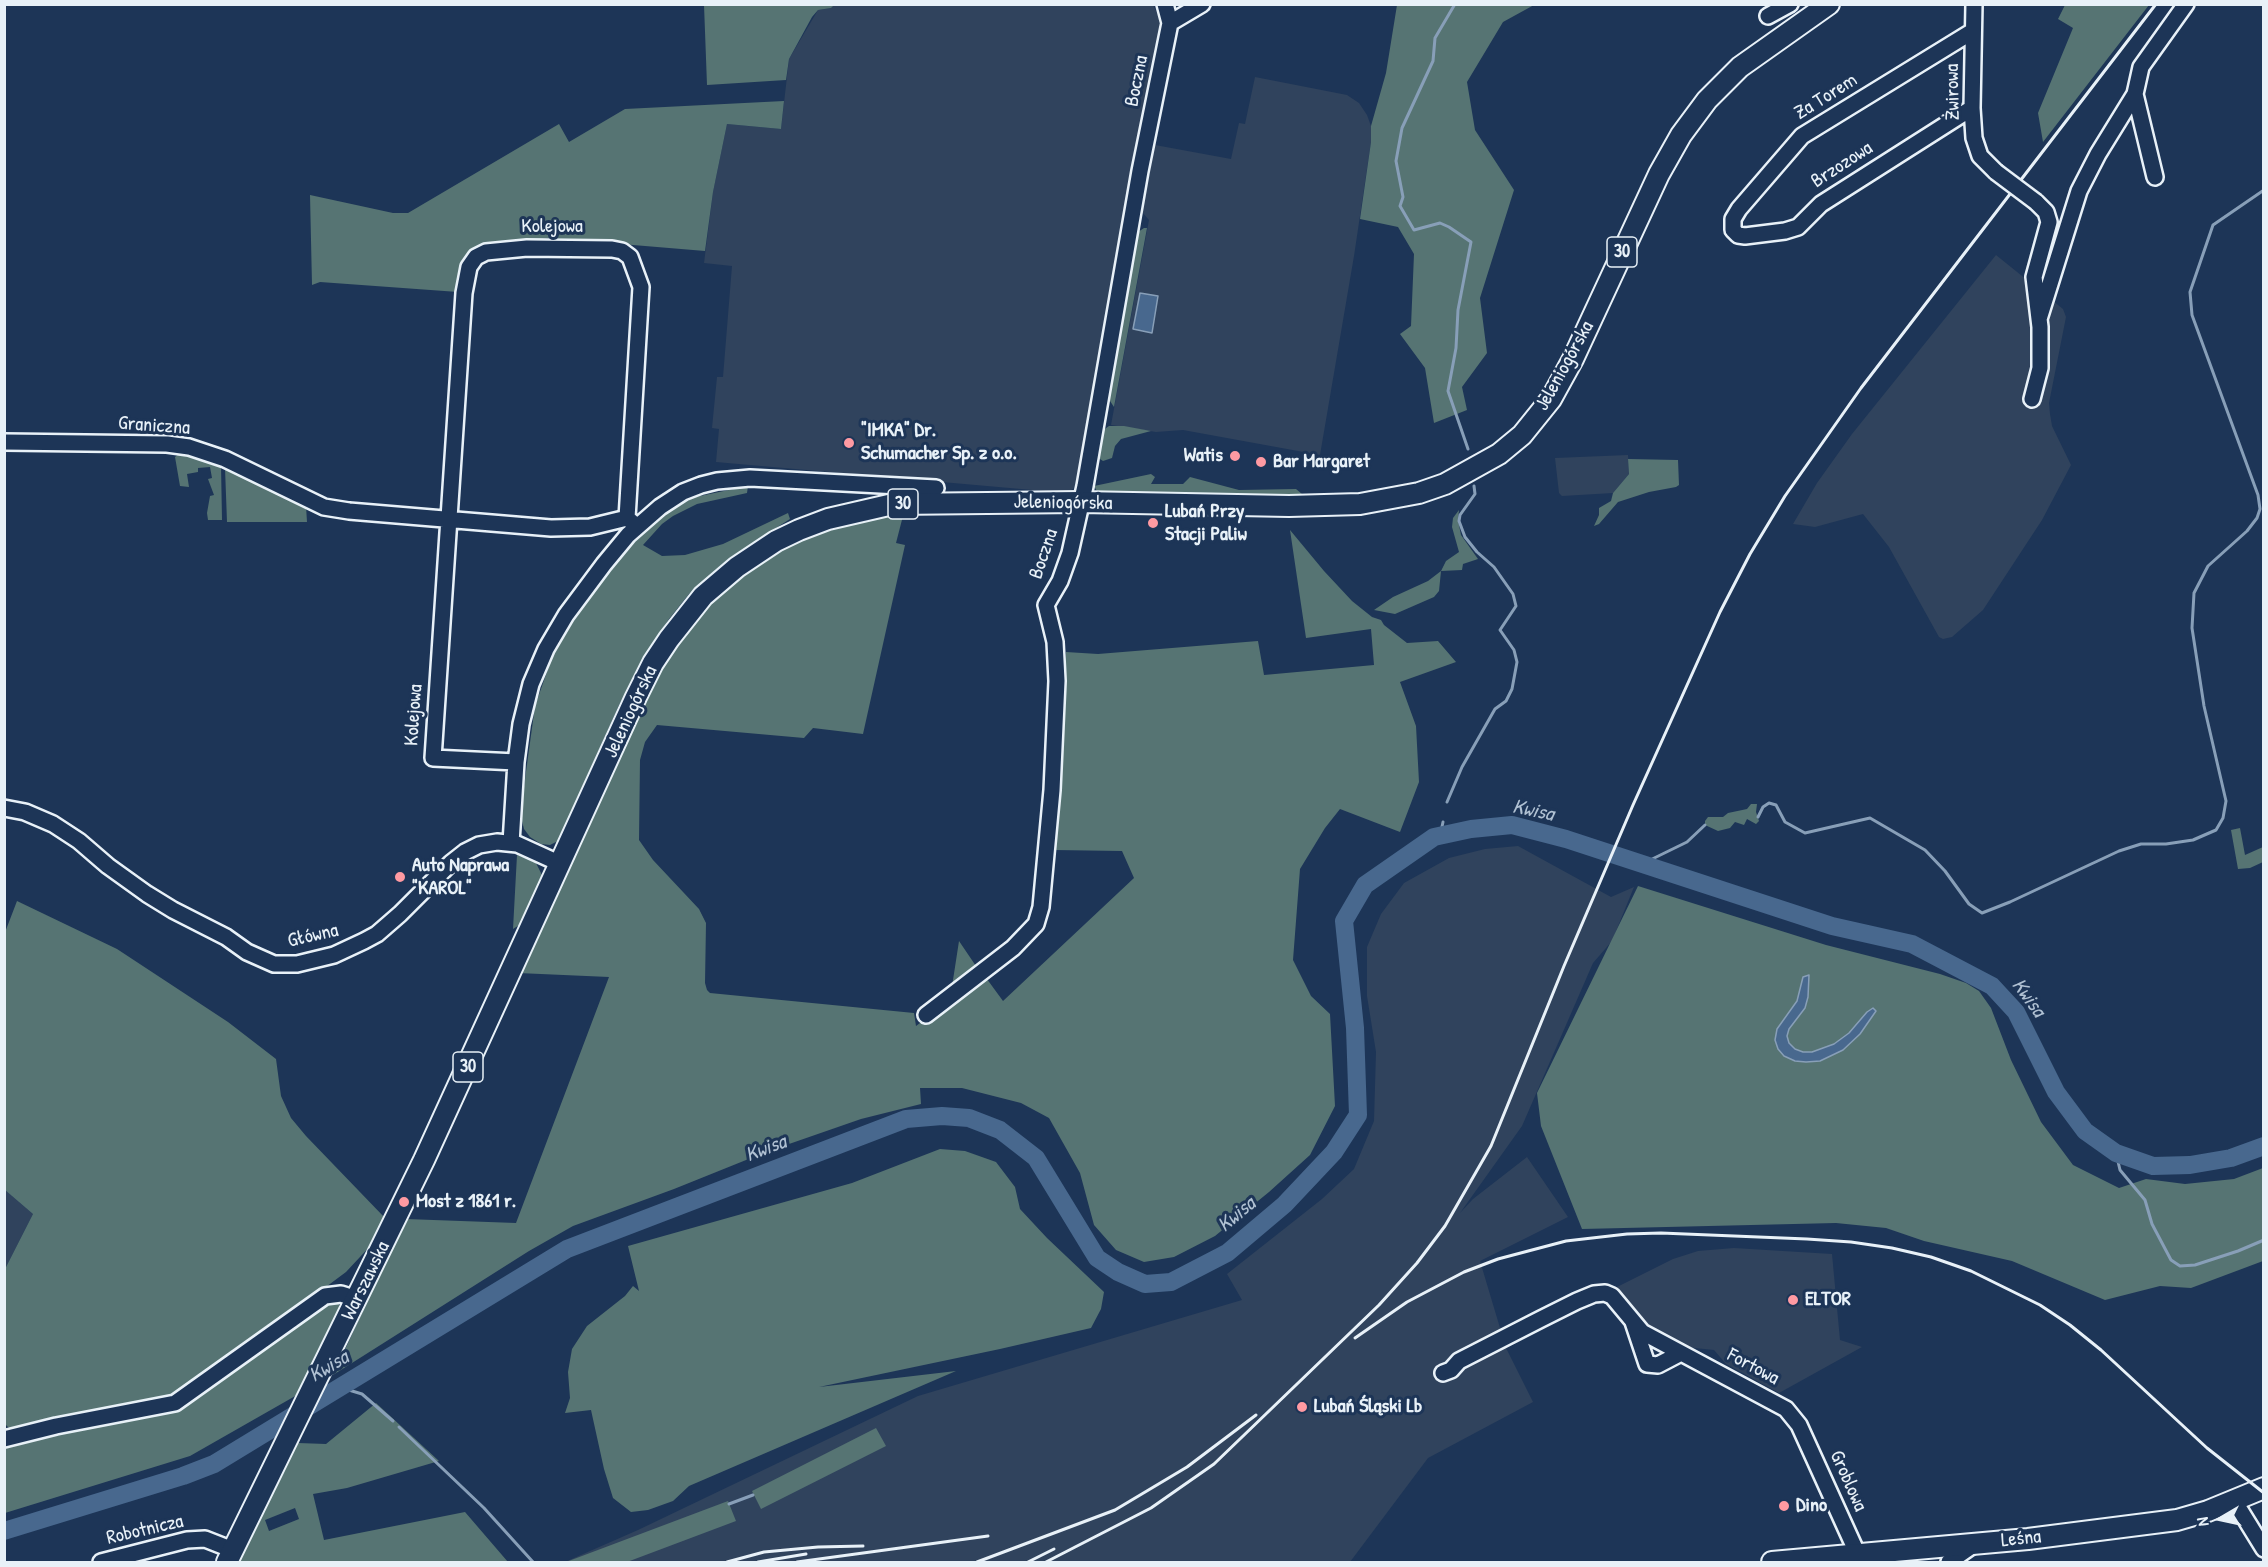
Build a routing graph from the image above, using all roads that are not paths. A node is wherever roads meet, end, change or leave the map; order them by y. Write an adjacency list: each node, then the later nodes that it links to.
1 (1165, 4): 8 (street)
2 (1202, 4): 8 (street)
3 (1790, 4): 7 (street)
4 (1829, 4): 18 (main road, Jeleniogórska / 30)
5 (1974, 4): 9 (street, Żwirowa)
6 (2186, 4): 10 (street)
7 (1768, 16)
8 (1170, 23): 18 (street, Boczna)
9 (1973, 32): 11 (street, Żwirowa); 13 (street, Za Torem)
10 (2135, 94): 12 (street); 14 (street)
11 (1972, 108): 13 (street, Brzozowa); 14 (street, Żwirowa, bridge)
12 (2155, 177)
13 (1733, 230)
14 (2039, 319): 15 (street)
15 (2032, 399)
16 (4, 442): 19 (street, Graniczna)
17 (936, 488): 20 (street)
18 (1081, 502): 24 (main road, Jeleniogórska / 30); 25 (street, Boczna)
19 (449, 519): 20 (street); 20 (street, Kolejowa); 21 (street, Kolejowa)
20 (632, 522): 21 (street)
21 (516, 762): 23 (street)
22 (4, 808): 23 (street, Główna)
23 (511, 843): 24 (street, Główna)
24 (561, 864): 26 (main road, Jeleniogórska / 30)
25 (926, 1015)
26 (424, 1160): 27 (main road, Warszawska / 30)
27 (354, 1305): 32 (street); 38 (main road, Warszawska / 30)
28 (1634, 1322): 29 (street, Fortowa); 29 (street, Fortowa); 30 (street, Fortowa)
29 (1681, 1353): 31 (street, Fortowa)
30 (1443, 1373)
31 (1799, 1425): 37 (street, Groblowa)
32 (4, 1439)
33 (2264, 1488): 34 (main road, Leśna)
34 (2235, 1502): 35 (main road, Leśna); 36 (street)
35 (1976, 1543): 37 (main road, Leśna); 41 (street)
36 (2264, 1549)
37 (1858, 1555): 40 (main road, Leśna)
38 (230, 1556): 39 (street, Robotnicza)
39 (101, 1563)
40 (1773, 1563)
41 (1949, 1563)

